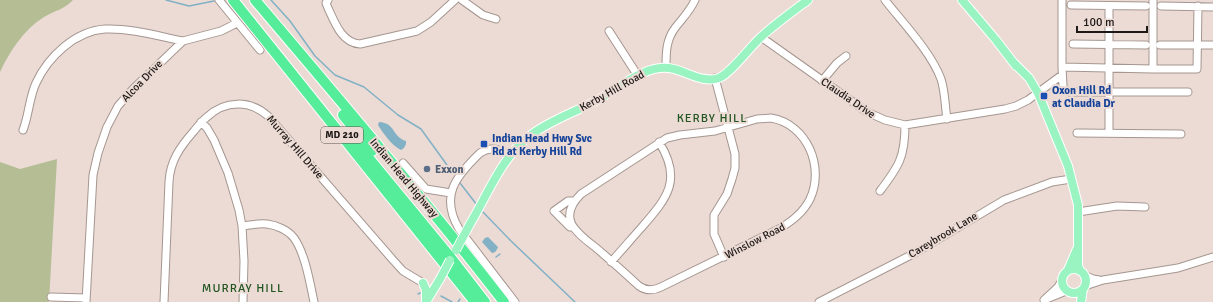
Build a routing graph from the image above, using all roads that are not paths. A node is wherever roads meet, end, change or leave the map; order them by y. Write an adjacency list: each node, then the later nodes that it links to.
1 (219, 0): 20 (street)
2 (233, 0): 21 (highway, Indian Head Highway / MD 210)
3 (255, 0): 33 (highway, Indian Head Highway / MD 210)
4 (455, 0): 12 (street)
5 (462, 0): 19 (street)
6 (695, 0): 34 (street)
7 (808, 0): 23 (main road)
8 (885, 0): 45 (street)
9 (962, 0): 44 (main road)
10 (1062, 0): 35 (street)
11 (1153, 0): 37 (street)
12 (327, 1)
13 (1071, 5): 14 (street)
14 (1109, 6): 15 (street); 26 (street)
15 (1146, 6)
16 (1161, 6): 17 (street)
17 (1198, 6): 18 (street); 29 (street)
18 (1213, 7)
19 (496, 19)
20 (237, 23): 24 (street, Alcoa Drive); 31 (street)
21 (258, 30): 65 (highway); 84 (highway, Indian Head Highway / MD 210)
22 (608, 31): 39 (street)
23 (761, 37): 40 (main road); 41 (street, Claudia Drive)
24 (183, 41): 49 (street); 78 (street, Alcoa Drive)
25 (1073, 44): 26 (street)
26 (1109, 45): 27 (street); 36 (street)
27 (1146, 45)
28 (1160, 45): 29 (street)
29 (1198, 45): 30 (street); 37 (street)
30 (1213, 45)
31 (260, 50)
32 (846, 56): 41 (street)
33 (308, 62): 65 (highway); 87 (highway, Indian Head Highway / MD 210)
34 (666, 67): 39 (main road, Kerby Hill Road); 40 (main road)
35 (1062, 67): 36 (street); 38 (street)
36 (1109, 68): 37 (street); 42 (street)
37 (1153, 69)
38 (1062, 75): 42 (street); 44 (street, Claudia Drive)
39 (638, 76): 54 (main road, Kerby Hill Road)
40 (715, 78): 48 (street)
41 (822, 81): 47 (street, Claudia Drive)
42 (1110, 92): 43 (street); 51 (street)
43 (1188, 92)
44 (1036, 95): 45 (street, Claudia Drive); 56 (main road)
45 (947, 119): 47 (street, Claudia Drive)
46 (201, 122): 62 (street); 74 (street, Murray Hill Drive); 80 (street, Murray Hill Drive)
47 (905, 125): 57 (street)
48 (729, 127): 53 (street, Winslow Road); 67 (street); 67 (street, Winslow Road)
49 (23, 130)
50 (1077, 133): 51 (street)
51 (1109, 133): 52 (street)
52 (1180, 134)
53 (659, 142): 59 (street, Winslow Road); 68 (street)
54 (510, 155): 58 (street); 65 (main road, Kerby Hill Road, bridge)
55 (403, 163): 58 (street)
56 (1071, 179): 61 (main road); 89 (street, Careybrook Lane)
57 (880, 192)
58 (450, 193): 88 (street)
59 (574, 201): 63 (street); 63 (street, Winslow Road)
60 (1144, 207): 61 (street)
61 (1078, 212): 64 (main road)
62 (242, 226): 81 (street); 82 (street)
63 (572, 227): 68 (street, Winslow Road)
64 (1078, 246): 69 (main road); 70 (main road)
65 (453, 255): 71 (main road, Kerby Hill Road, bridge); 85 (highway); 86 (highway)
66 (1213, 256): 72 (street)
67 (724, 257): 68 (street, Winslow Road)
68 (611, 262)
69 (1068, 270): 70 (main road); 73 (main road)
70 (1082, 273): 72 (street); 75 (main road)
71 (440, 279): 74 (main road); 83 (main road, Kerby Hill Road)
72 (1103, 280): 75 (street)
73 (1061, 282): 76 (main road); 79 (street)
74 (422, 283): 83 (main road)
75 (1084, 288): 76 (main road); 91 (main road)
76 (1069, 292): 79 (street); 90 (main road)
77 (51, 297): 78 (street)
78 (86, 300)
79 (1042, 301)
80 (164, 302)
81 (243, 302)
82 (314, 302)
83 (426, 302)
84 (475, 302)
85 (485, 302)
86 (493, 302)
87 (504, 302)
88 (515, 302)
89 (819, 302)
90 (1076, 302)
91 (1081, 302)

